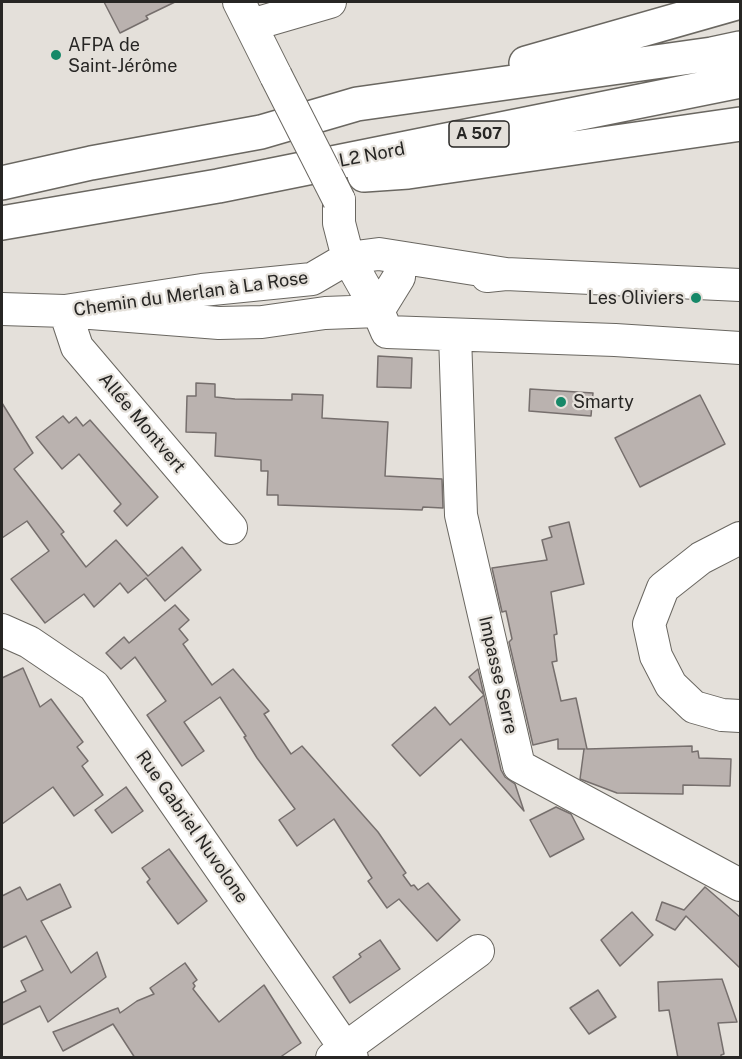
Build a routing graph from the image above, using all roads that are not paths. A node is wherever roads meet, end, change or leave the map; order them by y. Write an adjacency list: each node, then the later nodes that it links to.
1 (330, 2): 3 (street)
2 (741, 2): 6 (highway)
3 (245, 13): 10 (street, bridge)
4 (741, 48): 6 (highway)
5 (741, 81): 9 (highway, L2 Nord / A 507)
6 (357, 104): 8 (highway)
7 (741, 124): 9 (highway)
8 (2, 183)
9 (218, 186): 11 (highway, L2 Nord / A 507)
10 (339, 200): 12 (street); 13 (street)
11 (2, 223)
12 (348, 258): 13 (street, Chemin du Merlan à La Rose); 16 (street, Chemin du Merlan à La Rose); 17 (street)
13 (389, 266): 14 (street, Chemin du Merlan à La Rose); 17 (street)
14 (741, 285)
15 (2, 309): 16 (street, Chemin du Merlan à La Rose)
16 (65, 311): 17 (street, Chemin du Merlan à La Rose); 20 (street, Allée Montvert)
17 (378, 311): 18 (street)
18 (455, 335): 19 (street); 24 (street, Impasse Serre)
19 (741, 348)
20 (231, 528)
21 (741, 538): 23 (street)
22 (2, 630): 26 (street, Rue Gabriel Nuvolone)
23 (741, 716)
24 (741, 885)
25 (478, 951): 26 (street)
26 (343, 1054)

